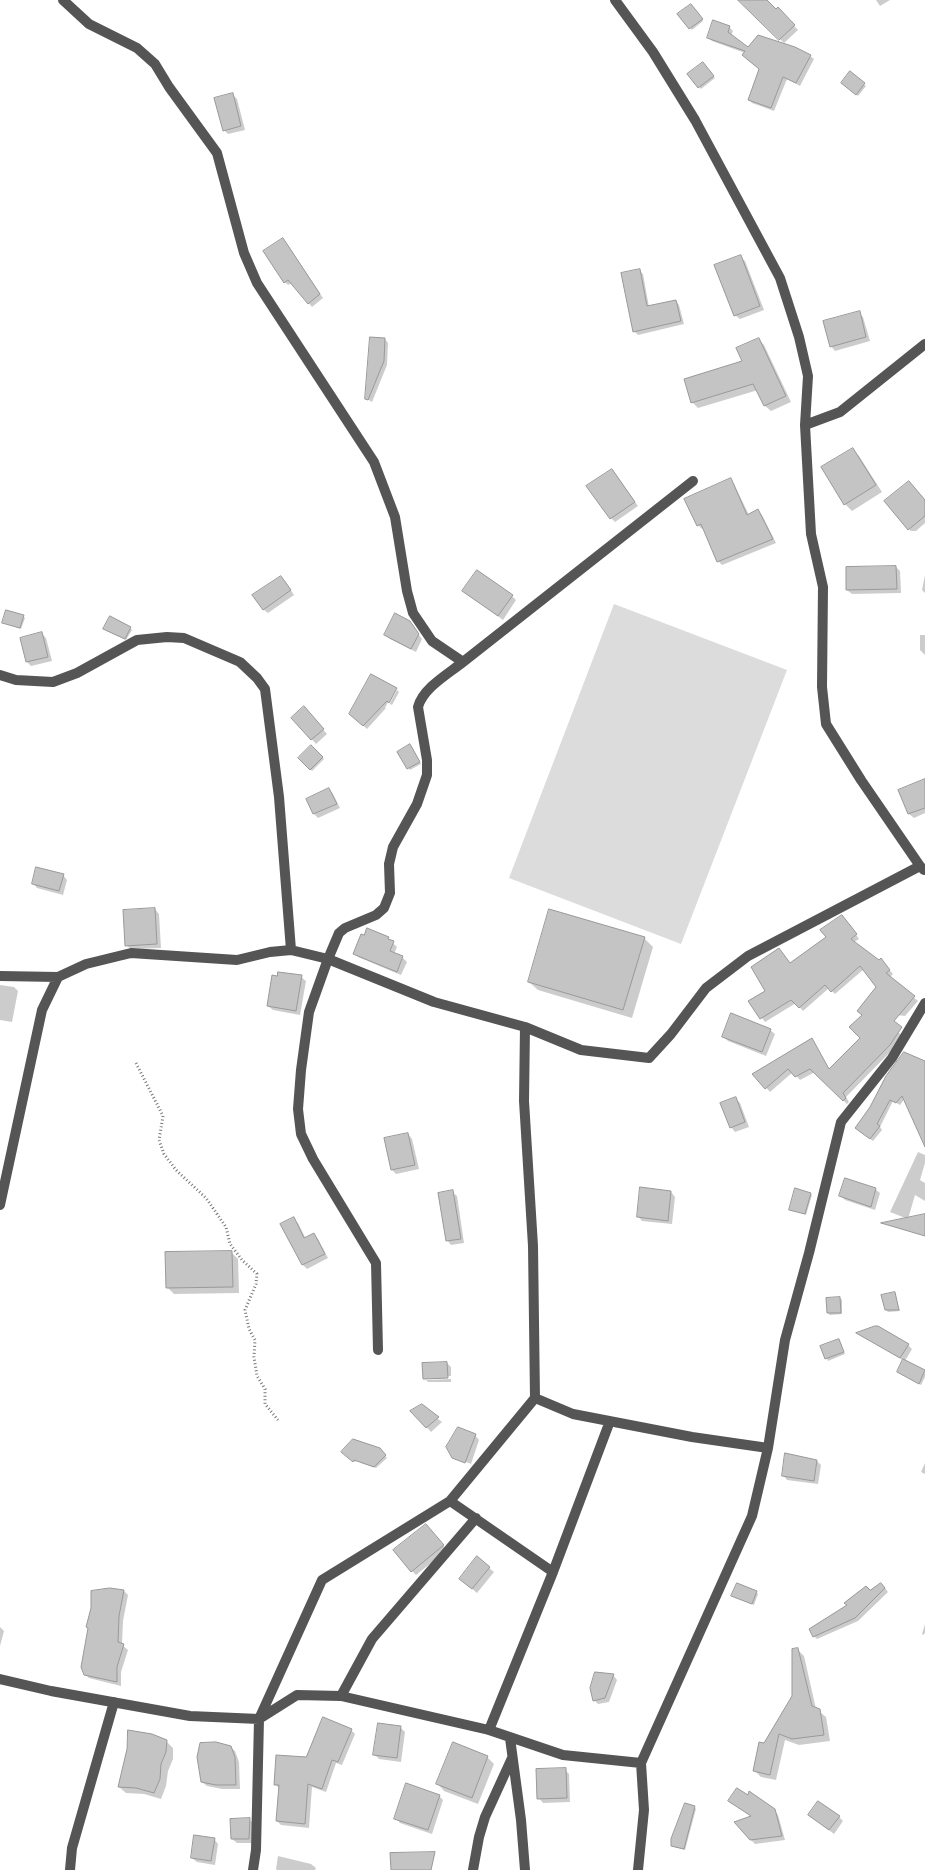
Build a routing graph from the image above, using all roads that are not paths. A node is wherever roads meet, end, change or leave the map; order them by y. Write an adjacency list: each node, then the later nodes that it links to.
1 (63, 0): 6 (street)
2 (615, 0): 4 (street)
3 (925, 344): 4 (street)
4 (805, 424): 8 (street)
5 (694, 481): 6 (street)
6 (463, 662): 10 (street)
7 (0, 675): 9 (street)
8 (922, 868): 14 (street)
9 (291, 950): 10 (street); 12 (street)
10 (328, 959): 14 (street); 16 (street)
11 (0, 976): 12 (street)
12 (58, 977): 15 (street)
13 (925, 1003): 19 (street)
14 (525, 1027): 17 (street)
15 (0, 1205)
16 (378, 1350)
17 (535, 1398): 18 (street); 20 (street)
18 (610, 1421): 19 (street); 22 (street)
19 (768, 1448): 30 (street)
20 (450, 1501): 21 (street); 26 (street)
21 (476, 1518): 22 (street); 24 (street)
22 (553, 1572): 27 (street)
23 (0, 1679): 25 (street)
24 (341, 1696): 26 (street); 27 (street)
25 (114, 1702): 26 (street); 31 (street)
26 (259, 1719): 32 (street)
27 (489, 1730): 28 (street)
28 (510, 1738): 29 (street); 30 (street)
29 (513, 1757): 33 (street); 34 (street)
30 (641, 1763): 35 (street)
31 (70, 1870)
32 (253, 1870)
33 (473, 1870)
34 (525, 1870)
35 (638, 1870)

